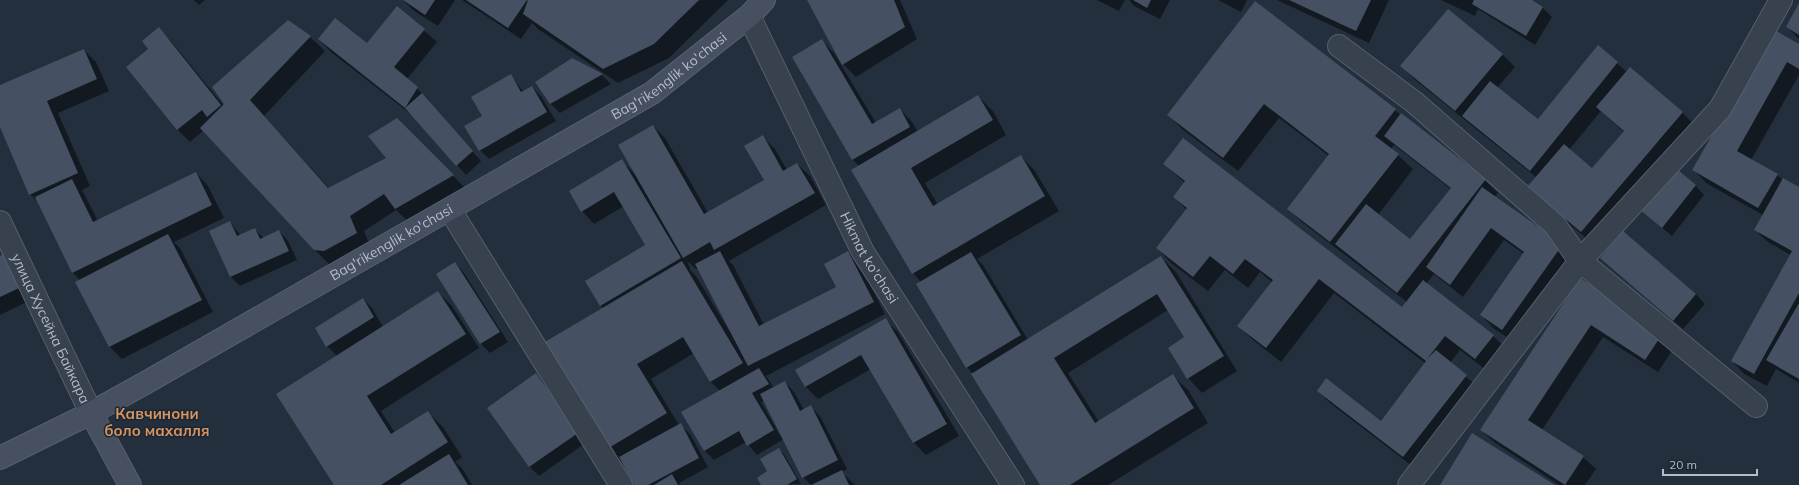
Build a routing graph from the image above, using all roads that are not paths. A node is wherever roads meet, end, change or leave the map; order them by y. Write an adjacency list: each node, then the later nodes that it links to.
1 (764, 0): 3 (main road, Bag'rikenglik ko'chasi)
2 (1781, 0): 7 (street)
3 (749, 16): 5 (main road, Bag'rikenglik ko'chasi); 13 (street, Hikmat ko'chasi)
4 (1339, 46): 7 (street)
5 (450, 210): 9 (main road, Bag'rikenglik ko'chasi); 12 (street)
6 (0, 222): 9 (street, улица Хусейна Байкара)
7 (1580, 260): 8 (street); 14 (street)
8 (1756, 406)
9 (91, 413): 10 (main road, Bag'rikenglik ko'chasi); 11 (main road)
10 (0, 458)
11 (130, 485)
12 (621, 485)
13 (1013, 485)
14 (1408, 485)

